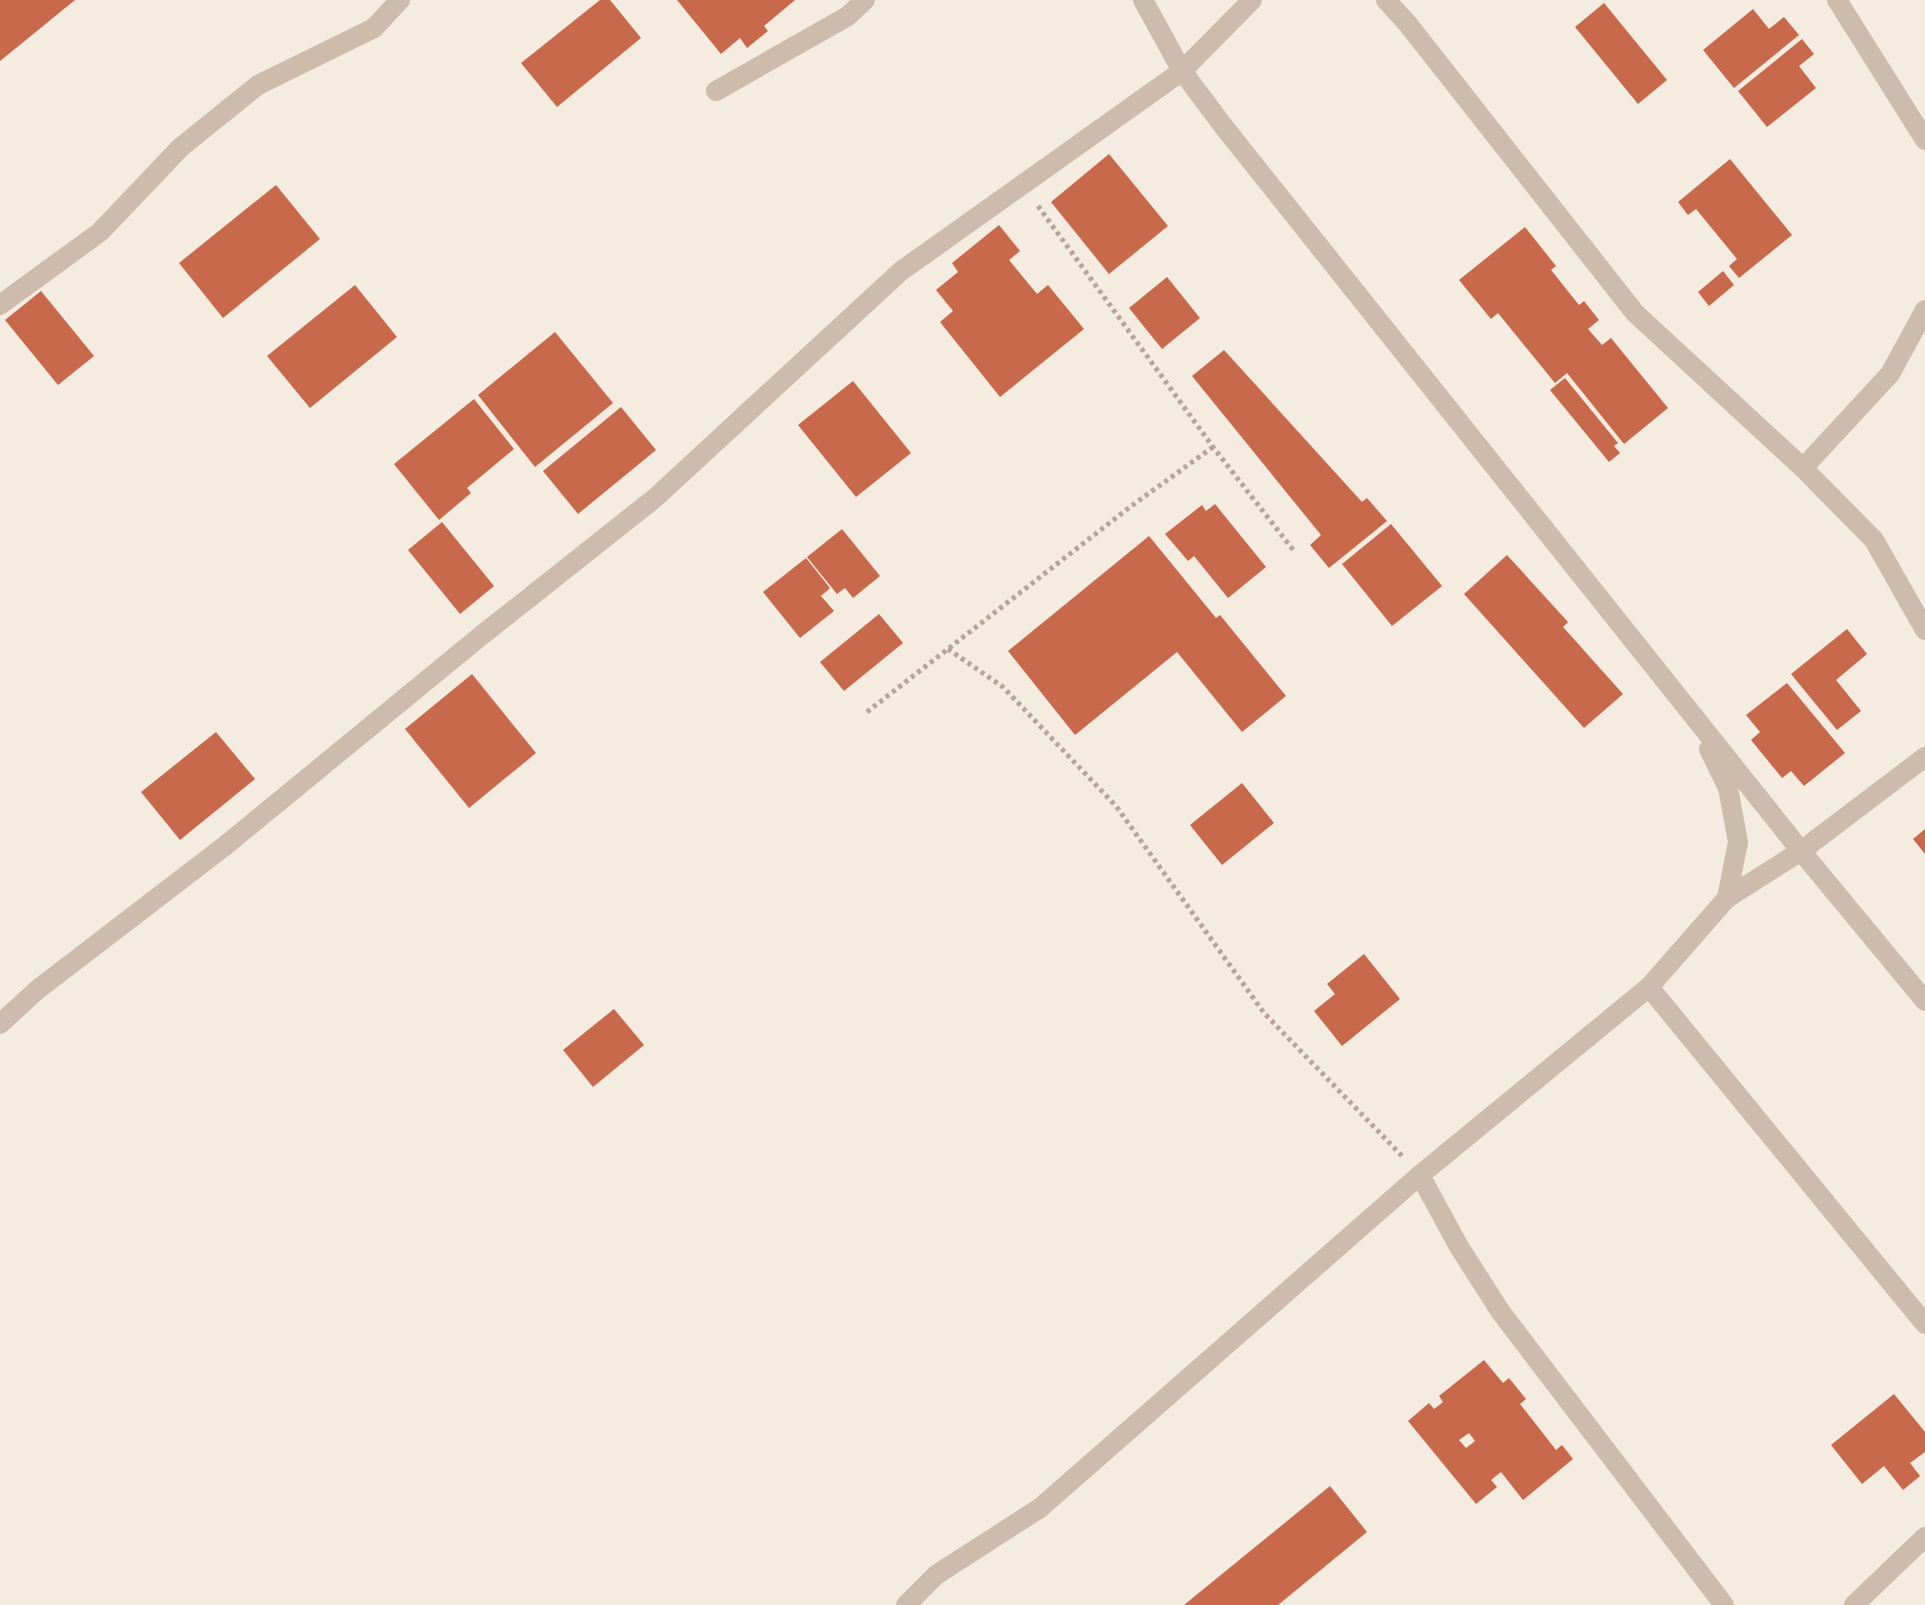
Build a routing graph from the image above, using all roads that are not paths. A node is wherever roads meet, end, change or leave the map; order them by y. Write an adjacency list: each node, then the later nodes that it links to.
1 (400, 0): 10 (street)
2 (865, 0): 8 (street)
3 (1143, 0): 7 (street)
4 (1252, 0): 7 (street)
5 (1386, 0): 12 (street)
6 (1837, 0): 9 (street)
7 (1182, 71): 14 (street); 20 (street)
8 (716, 91)
9 (1925, 140)
10 (0, 305)
11 (1925, 310): 12 (street)
12 (1803, 468): 13 (street)
13 (1925, 630)
14 (1695, 718): 16 (street); 17 (street)
15 (1925, 757): 16 (street)
16 (1801, 851): 17 (street); 19 (street)
17 (1727, 898): 18 (street)
18 (1649, 987): 21 (street); 22 (street)
19 (1925, 1001)
20 (0, 1024)
21 (1420, 1175): 24 (street); 25 (street)
22 (1925, 1324)
23 (1925, 1537): 26 (street)
24 (906, 1605)
25 (1724, 1605)
26 (1854, 1605)

